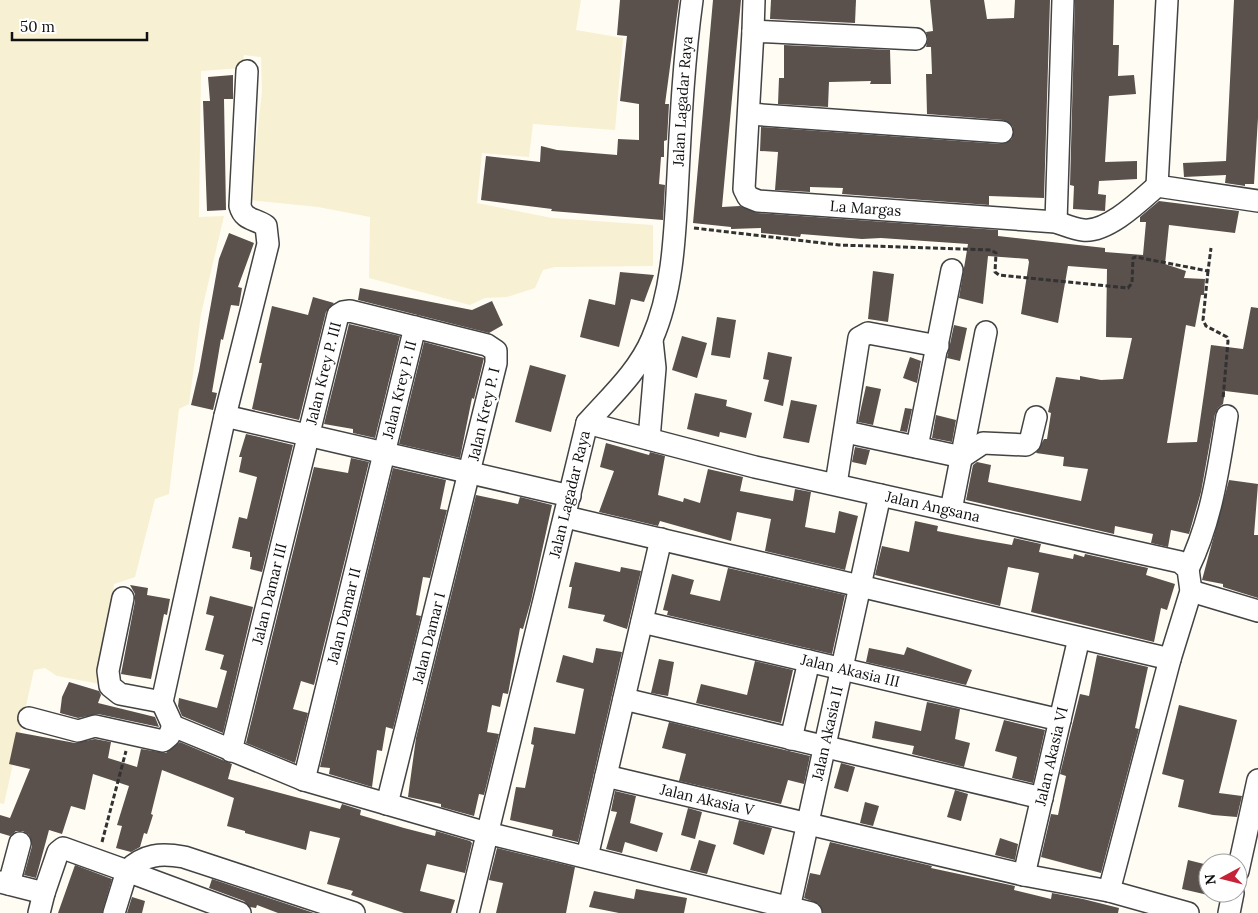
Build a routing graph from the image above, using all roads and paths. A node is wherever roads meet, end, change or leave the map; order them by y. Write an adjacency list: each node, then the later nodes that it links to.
1 (692, 0): 17 (street, Jalan Lagadar Raya)
2 (754, 0): 5 (street, La Margas)
3 (1063, 0): 12 (street)
4 (1167, 0): 10 (street)
5 (753, 31): 6 (street); 8 (street, La Margas)
6 (916, 39)
7 (247, 71): 19 (street)
8 (749, 114): 9 (street); 12 (street, La Margas)
9 (1002, 132)
10 (1158, 186): 11 (street); 12 (street)
11 (1258, 201)
12 (1056, 222)
13 (952, 270): 18 (street)
14 (1208, 271): 20 (path)
15 (415, 327): 24 (street, Jalan Krey P. III); 27 (street, Jalan Krey P. II); 29 (street, Jalan Krey P. I)
16 (986, 332): 28 (street)
17 (652, 340): 22 (street, Jalan Lagadar Raya); 25 (street)
18 (938, 346): 23 (street); 26 (street)
19 (225, 416): 24 (street); 47 (street)
20 (1227, 416): 36 (street)
21 (1036, 417): 28 (street)
22 (587, 423): 25 (street, Jalan Angsana); 32 (street, Jalan Lagadar Raya)
23 (846, 432): 26 (street); 30 (street)
24 (308, 437): 27 (street); 54 (street, Jalan Damar III)
25 (649, 440): 30 (street, Jalan Angsana)
26 (917, 447): 28 (street)
27 (386, 452): 29 (street); 56 (street, Jalan Damar II)
28 (962, 456): 33 (street)
29 (471, 472): 32 (street); 59 (street, Jalan Damar I)
30 (836, 484): 31 (street, Jalan Angsana)
31 (880, 495): 33 (street, Jalan Angsana); 37 (street, Jalan Akasia II)
32 (570, 496): 34 (street, Jalan Lagadar Raya)
33 (951, 510): 36 (street, Jalan Angsana)
34 (566, 517): 35 (street); 61 (street, Jalan Lagadar Raya)
35 (661, 539): 37 (street); 41 (street)
36 (1188, 569): 38 (street)
37 (860, 586): 42 (street); 45 (street, Jalan Akasia II)
38 (1191, 591): 40 (street); 43 (street)
39 (123, 598): 47 (street)
40 (1258, 611)
41 (642, 622): 44 (street, Jalan Akasia III); 46 (street)
42 (1079, 638): 43 (street); 49 (street, Jalan Akasia VI)
43 (1170, 659): 69 (street)
44 (809, 661): 45 (street, Jalan Akasia III); 52 (street)
45 (842, 669): 49 (street, Jalan Akasia III); 53 (street, Jalan Akasia II)
46 (624, 699): 52 (street); 55 (street)
47 (162, 702): 50 (street)
48 (29, 718): 51 (street)
49 (1060, 720): 58 (street, Jalan Akasia VI)
50 (173, 726): 51 (street); 54 (street)
51 (130, 734): 65 (path)
52 (792, 739): 53 (street)
53 (825, 746): 58 (street); 60 (street, Jalan Akasia II)
54 (232, 751): 56 (street)
55 (606, 776): 60 (street, Jalan Akasia V); 64 (street)
56 (304, 780): 59 (street)
57 (1258, 780): 63 (street)
58 (1042, 798): 67 (street, Jalan Akasia VI)
59 (387, 804): 61 (street)
60 (808, 824): 67 (street, Jalan Akasia V); 73 (street, Jalan Akasia II)
61 (487, 833): 64 (street); 77 (street, Jalan Lagadar Raya)
62 (20, 844): 68 (street)
63 (1242, 853)
64 (587, 857): 73 (street)
65 (97, 860): 66 (street); 70 (street)
66 (127, 871): 71 (street); 72 (street); 74 (street)
67 (1024, 875): 69 (street, Jalan Akasia V)
68 (5, 883): 70 (street)
69 (1109, 891): 79 (street, Jalan Akasia V)
70 (42, 903)
71 (302, 905): 76 (street)
72 (208, 908): 75 (street)
73 (789, 910): 78 (street)
74 (114, 913)
75 (240, 913)
76 (354, 913)
77 (468, 913)
78 (811, 913)
79 (1188, 913)

